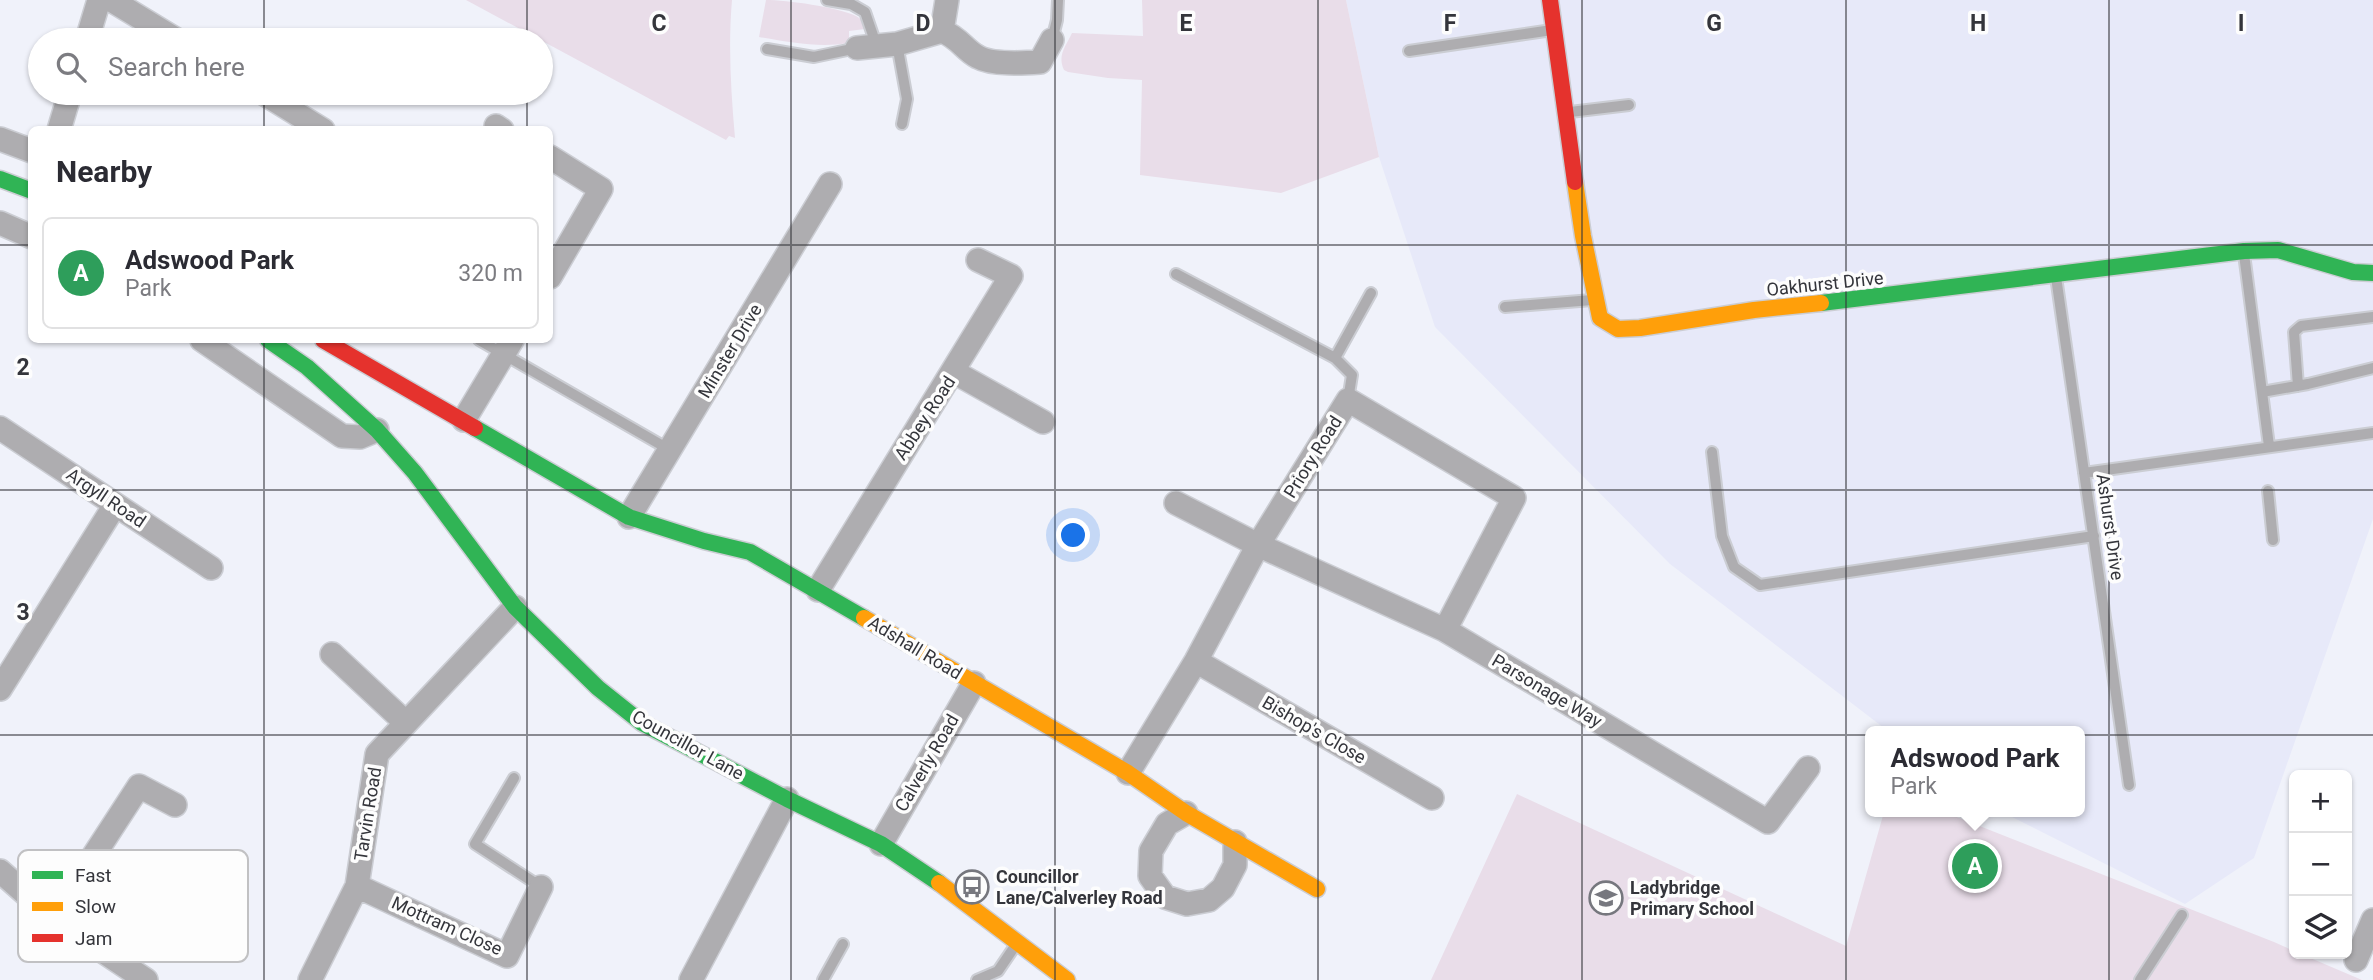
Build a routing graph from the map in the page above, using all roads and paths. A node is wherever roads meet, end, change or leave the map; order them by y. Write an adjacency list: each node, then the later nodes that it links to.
1 (99, 0): 7 (street)
2 (111, 0): 8 (street)
3 (827, 0): 12 (lane)
4 (947, 0): 10 (street)
5 (1058, 0): 11 (lane)
6 (1550, 0): 9 (street, Oakhurst Drive)
7 (91, 28)
8 (157, 28)
9 (1555, 29): 14 (lane); 18 (street, Oakhurst Drive)
10 (942, 31): 11 (street); 12 (street)
11 (1052, 40)
12 (877, 46): 13 (lane); 19 (lane)
13 (767, 49)
14 (1409, 51)
15 (66, 105): 20 (street)
16 (282, 105): 21 (street)
17 (1629, 105): 18 (lane)
18 (1567, 113): 37 (street, Oakhurst Drive)
19 (902, 124)
20 (59, 126)
21 (317, 126)
22 (0, 139): 23 (street)
23 (28, 149)
24 (553, 159): 32 (street)
25 (0, 179): 27 (street)
26 (830, 184): 58 (street, Minster Drive)
27 (28, 190)
28 (0, 223): 29 (street)
29 (28, 235)
30 (2244, 251): 34 (street, Oakhurst Drive); 35 (street, Oakhurst Drive); 50 (lane)
31 (978, 260): 48 (street, Abbey Road)
32 (553, 272)
33 (1176, 274): 45 (lane)
34 (2055, 274): 37 (street, Oakhurst Drive); 60 (lane, Ashurst Drive)
35 (2373, 274)
36 (1371, 293): 45 (lane)
37 (1595, 300): 38 (lane)
38 (1505, 307)
39 (2373, 317): 49 (lane)
40 (206, 343): 55 (street)
41 (272, 343): 46 (street, Councillor Lane)
42 (324, 343): 46 (street)
43 (329, 343): 52 (street)
44 (508, 347): 52 (street); 58 (lane)
45 (1335, 358): 51 (lane)
46 (307, 367): 55 (street, Councillor Lane)
47 (2373, 368): 49 (lane)
48 (954, 372): 53 (street); 69 (street, Abbey Road)
49 (2298, 386): 50 (lane)
50 (2262, 393): 57 (lane)
51 (1348, 400): 67 (street, Priory Road); 71 (street, Priory Road)
52 (464, 420): 64 (street)
53 (1043, 422)
54 (0, 428): 63 (street, Argyll Road)
55 (377, 430): 70 (street, Councillor Lane)
56 (2373, 433): 57 (lane)
57 (2269, 446): 60 (lane)
58 (670, 450): 64 (street, Minster Drive)
59 (1712, 452): 65 (lane)
60 (2084, 473): 65 (lane, Ashurst Drive)
61 (2268, 491): 66 (lane)
62 (1176, 503): 67 (street, Parsonage Way)
63 (115, 505): 68 (street, Argyll Road); 75 (street)
64 (629, 517): 69 (street, Adshall Road)
65 (2094, 536): 80 (lane, Ashurst Drive)
66 (2273, 540)
67 (1258, 545): 71 (street, Parsonage Way); 73 (street, Priory Road)
68 (211, 568)
69 (818, 590): 74 (street, Adshall Road)
70 (515, 607): 76 (street, Tarvin Road); 82 (street, Councillor Lane)
71 (1445, 630): 77 (street, Parsonage Way)
72 (332, 654): 76 (street)
73 (1196, 662): 78 (street, Priory Road); 81 (street, Bishop's Close)
74 (974, 683): 78 (street, Adshall Road); 86 (street, Calverly Road)
75 (0, 689)
76 (406, 723): 89 (street, Tarvin Road)
77 (1808, 768)
78 (1128, 773): 84 (street, Adshall Road)
79 (514, 778): 90 (lane)
80 (2129, 785)
81 (1432, 798)
82 (787, 799): 86 (street, Councillor Lane); 101 (street)
83 (175, 805): 87 (street)
84 (1186, 813): 85 (street, Adshall Road); 85 (street)
85 (1236, 842): 92 (street, Adshall Road)
86 (881, 844): 95 (street, Councillor Lane)
87 (97, 850)
88 (1, 873): 91 (street)
89 (357, 886): 90 (street, Mottram Close); 100 (street, Tarvin Road)
90 (541, 887)
91 (18, 888)
92 (1317, 889)
93 (2182, 915): 105 (lane)
94 (2373, 920): 97 (street)
95 (1017, 943): 103 (lane); 104 (street, Councillor Lane)
96 (844, 944): 102 (lane)
97 (2356, 960)
98 (119, 962): 99 (street)
99 (146, 980)
100 (310, 980)
101 (691, 980)
102 (823, 980)
103 (977, 980)
104 (1067, 980)
105 (2140, 980)

